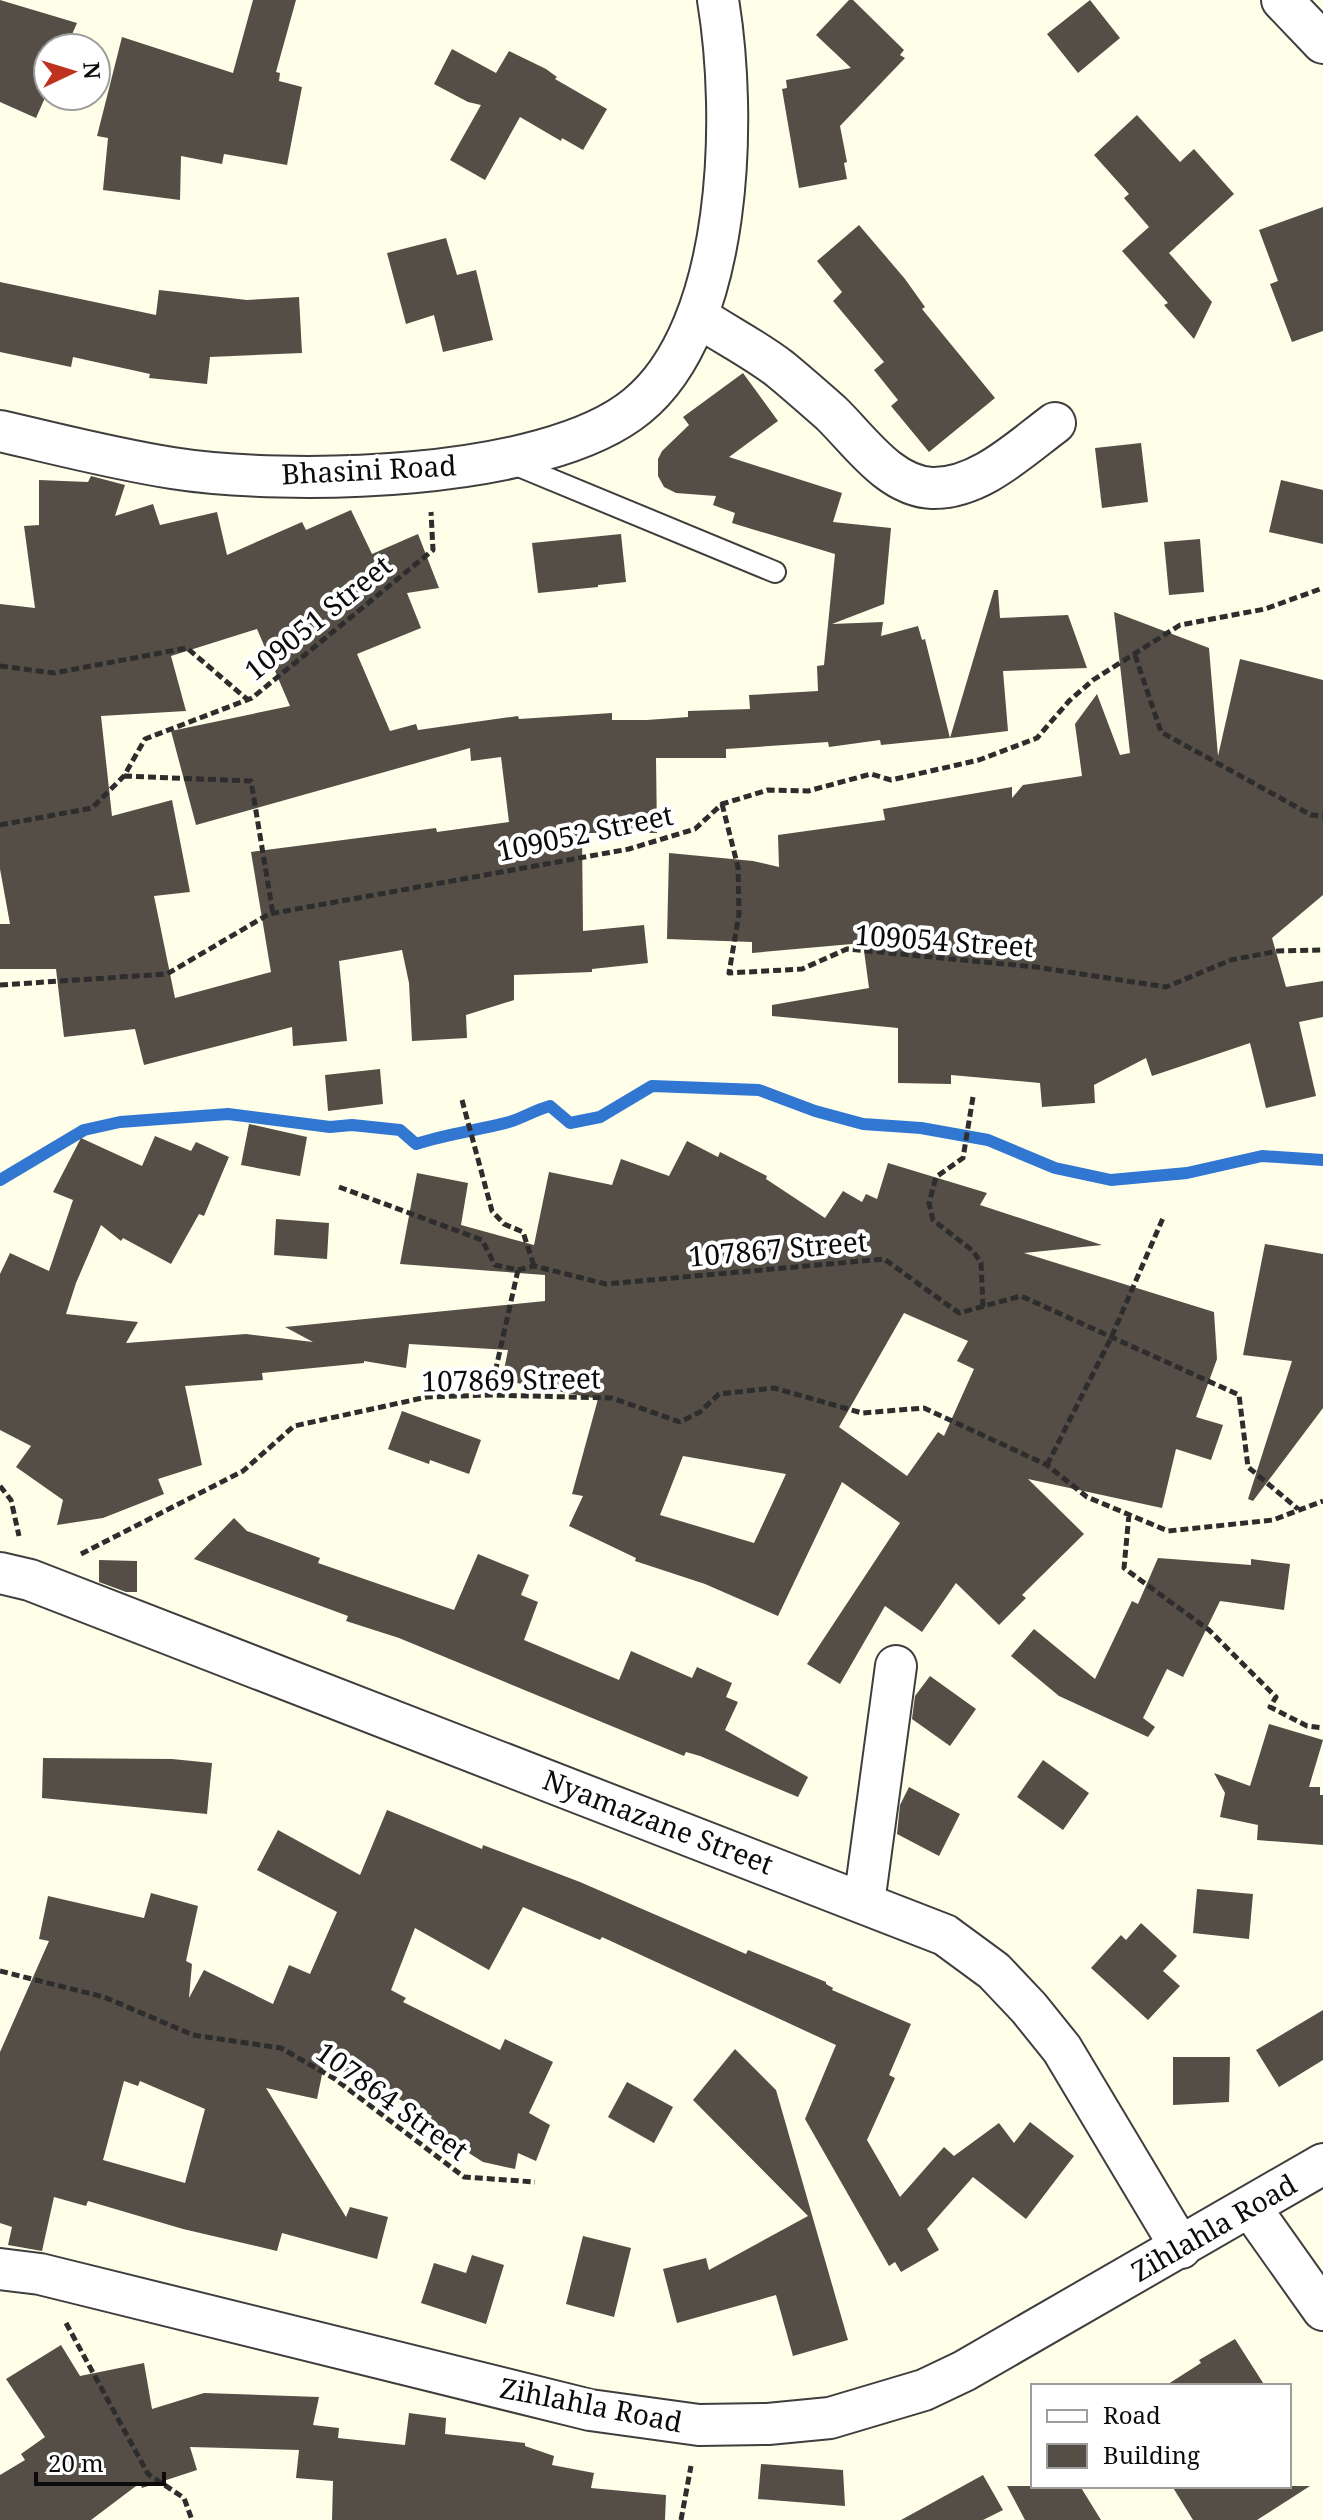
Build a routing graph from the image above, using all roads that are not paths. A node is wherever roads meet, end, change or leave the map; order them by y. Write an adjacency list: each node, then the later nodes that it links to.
1 (718, 0): 4 (street, Bhasini Road)
2 (1282, 0): 3 (street)
3 (1323, 43)
4 (697, 316): 5 (street); 7 (street, Bhasini Road)
5 (1055, 423)
6 (0, 431): 7 (street, Bhasini Road)
7 (502, 459): 8 (lane)
8 (775, 572)
9 (15, 1576): 11 (street, Nyamazane Street)
10 (896, 1666): 11 (street)
11 (864, 1903): 14 (street, Nyamazane Street)
12 (1323, 2164): 13 (street, Zihlahla Road)
13 (1250, 2207): 14 (street, Zihlahla Road); 16 (street)
14 (1181, 2248): 15 (street, Zihlahla Road)
15 (0, 2269)
16 (1323, 2310)

